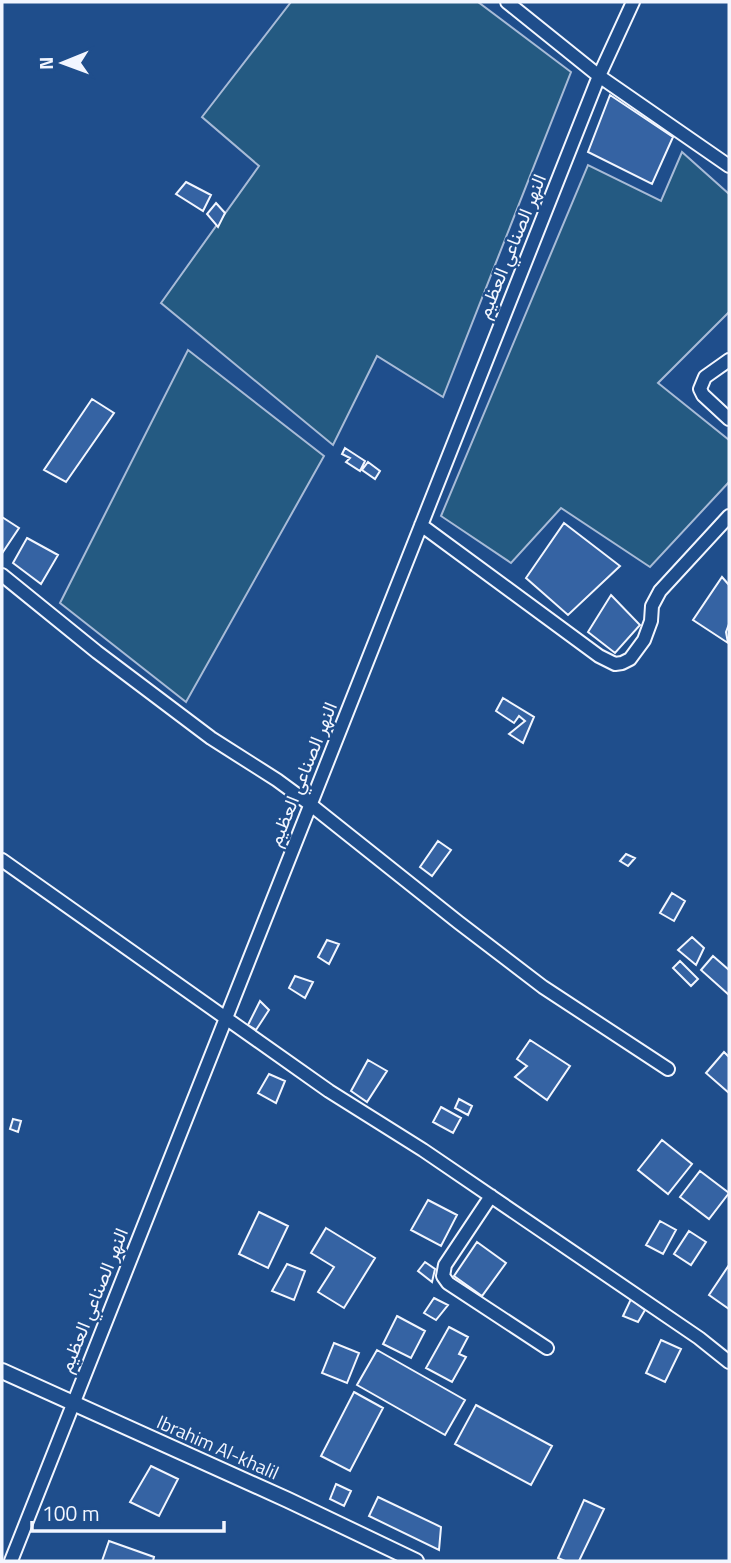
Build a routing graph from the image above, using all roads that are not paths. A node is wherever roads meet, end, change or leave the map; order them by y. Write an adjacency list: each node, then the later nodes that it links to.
1 (508, 2): 3 (street)
2 (633, 2): 3 (street, النهر الصناعي العظيم)
3 (599, 76): 4 (street); 8 (street, النهر الصناعي العظيم)
4 (729, 166)
5 (729, 360): 6 (street)
6 (729, 419)
7 (729, 516): 8 (street)
8 (421, 525): 10 (street, النهر الصناعي العظيم)
9 (2, 575): 10 (street)
10 (311, 805): 12 (street, النهر الصناعي العظيم); 13 (street)
11 (2, 860): 12 (street)
12 (225, 1018): 14 (street); 18 (street, النهر الصناعي العظيم)
13 (668, 1069)
14 (491, 1196): 15 (street); 16 (street)
15 (547, 1348)
16 (729, 1362)
17 (2, 1371): 18 (street, Ibrahim Al-khalil)
18 (73, 1403): 19 (street, النهر الصناعي العظيم); 20 (street, Ibrahim Al-khalil)
19 (11, 1561)
20 (416, 1561)

